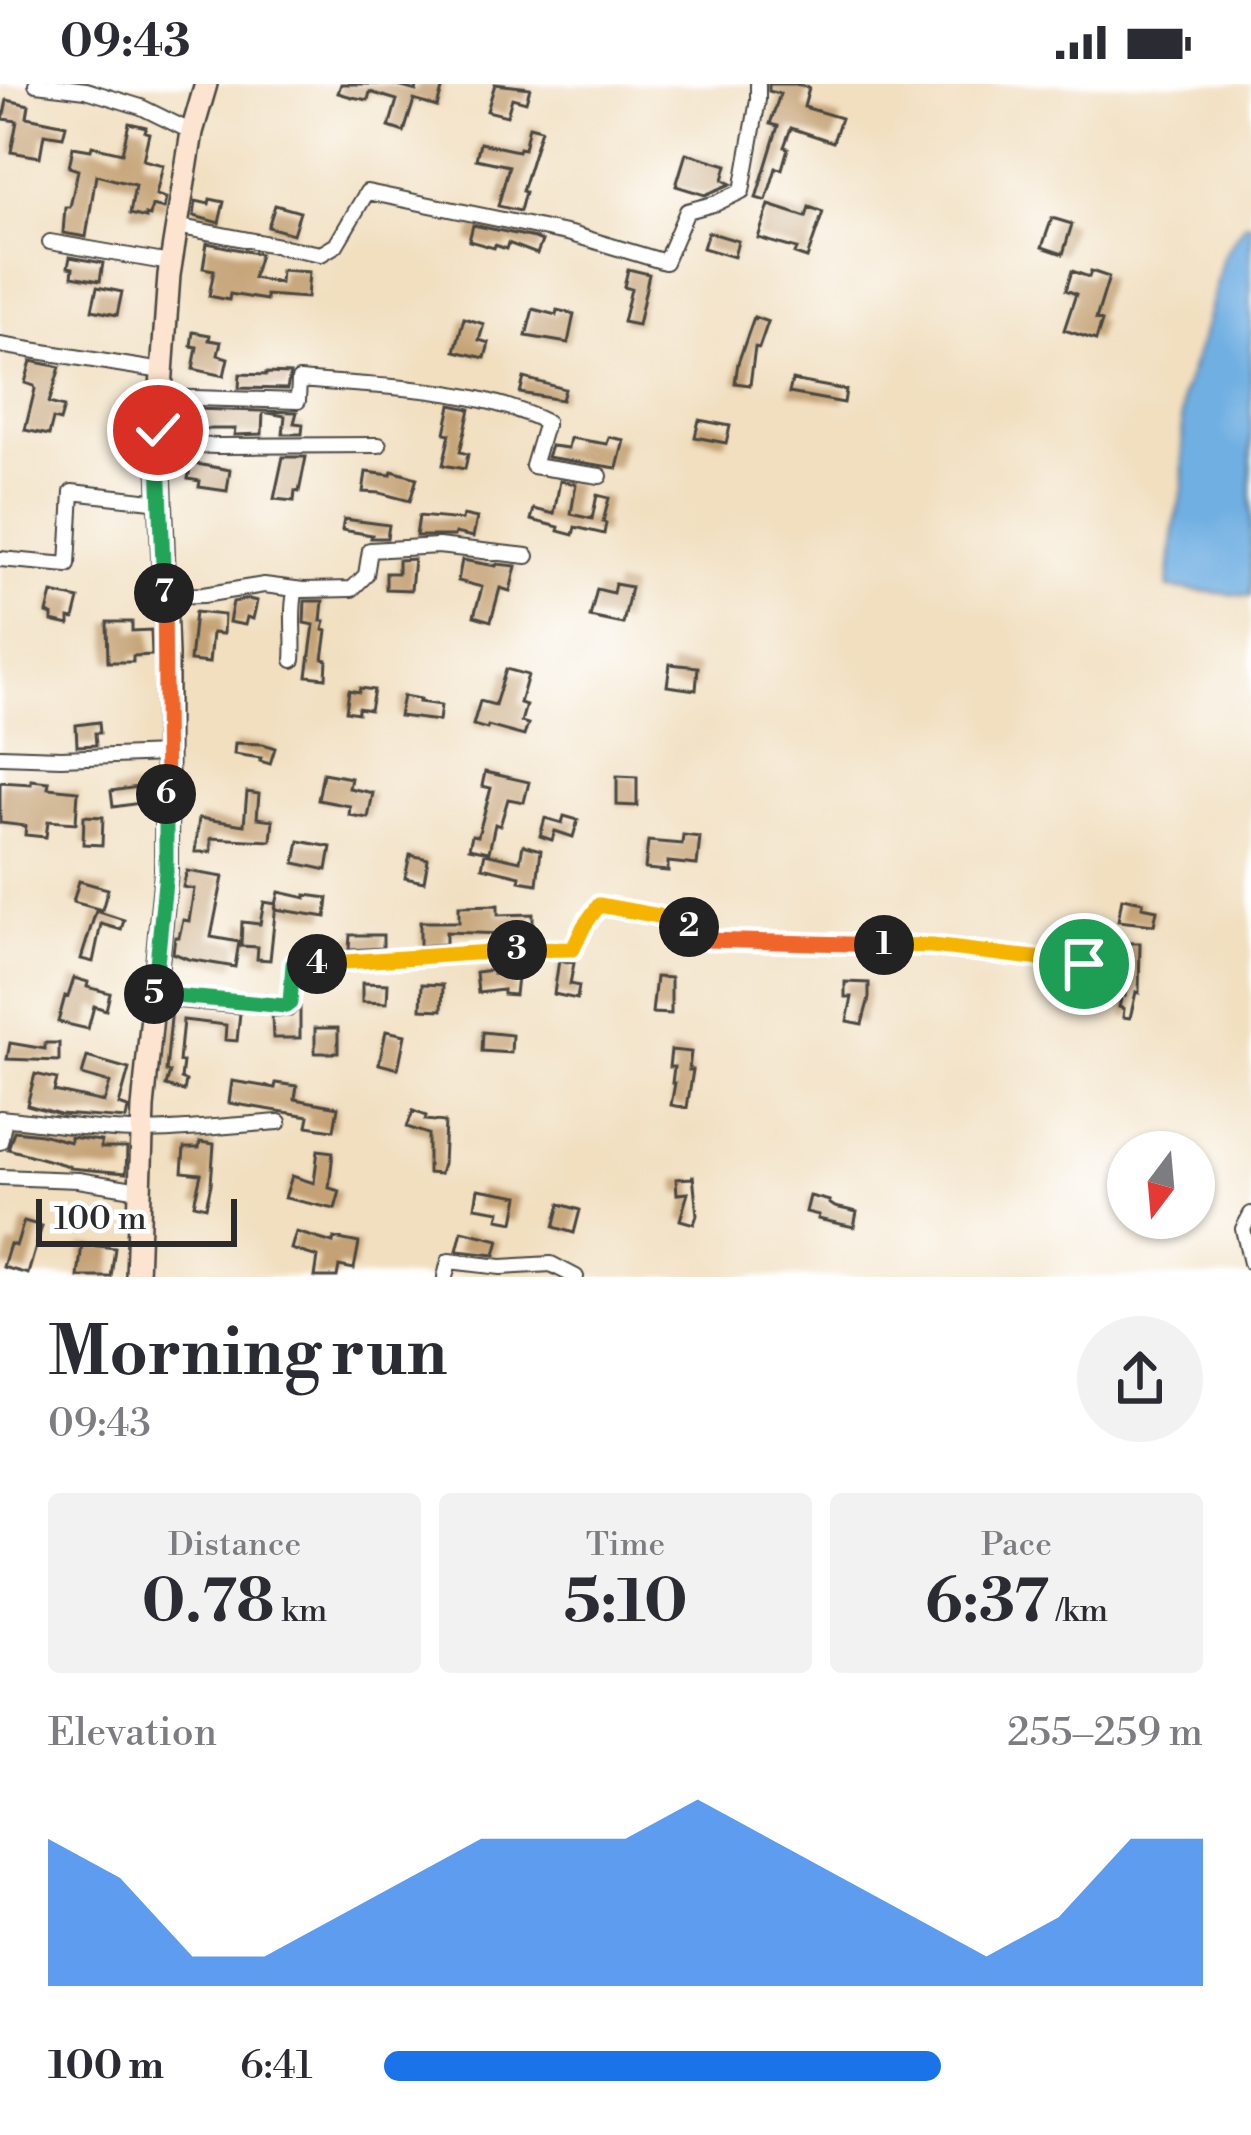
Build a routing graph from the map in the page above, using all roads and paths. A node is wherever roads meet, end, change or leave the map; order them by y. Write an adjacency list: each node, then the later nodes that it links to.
1 (36, 84): 4 (street)
2 (206, 84): 4 (main road)
3 (758, 84): 5 (street)
4 (192, 132): 5 (main road)
5 (176, 226): 7 (main road)
6 (50, 242): 7 (street)
7 (170, 263): 9 (main road)
8 (0, 345): 9 (street)
9 (162, 371): 10 (main road)
10 (160, 397): 11 (main road); 13 (street)
11 (159, 443): 12 (street); 14 (main road)
12 (379, 445)
13 (600, 476)
14 (161, 502): 16 (street); 18 (main road)
15 (527, 556): 17 (street)
16 (0, 559)
17 (296, 589): 18 (street); 19 (street)
18 (164, 596): 20 (main road)
19 (293, 659)
20 (166, 754): 21 (street); 23 (main road)
21 (0, 756)
22 (1084, 964): 23 (street)
23 (154, 994): 26 (main road)
24 (3, 1119): 26 (street); 27 (street)
25 (279, 1122): 26 (street)
26 (142, 1131): 29 (main road)
27 (0, 1142)
28 (0, 1177): 29 (street)
29 (140, 1190): 32 (main road)
30 (1251, 1214): 31 (street)
31 (1251, 1263)
32 (140, 1276)
33 (445, 1277): 34 (street)
34 (576, 1277)

